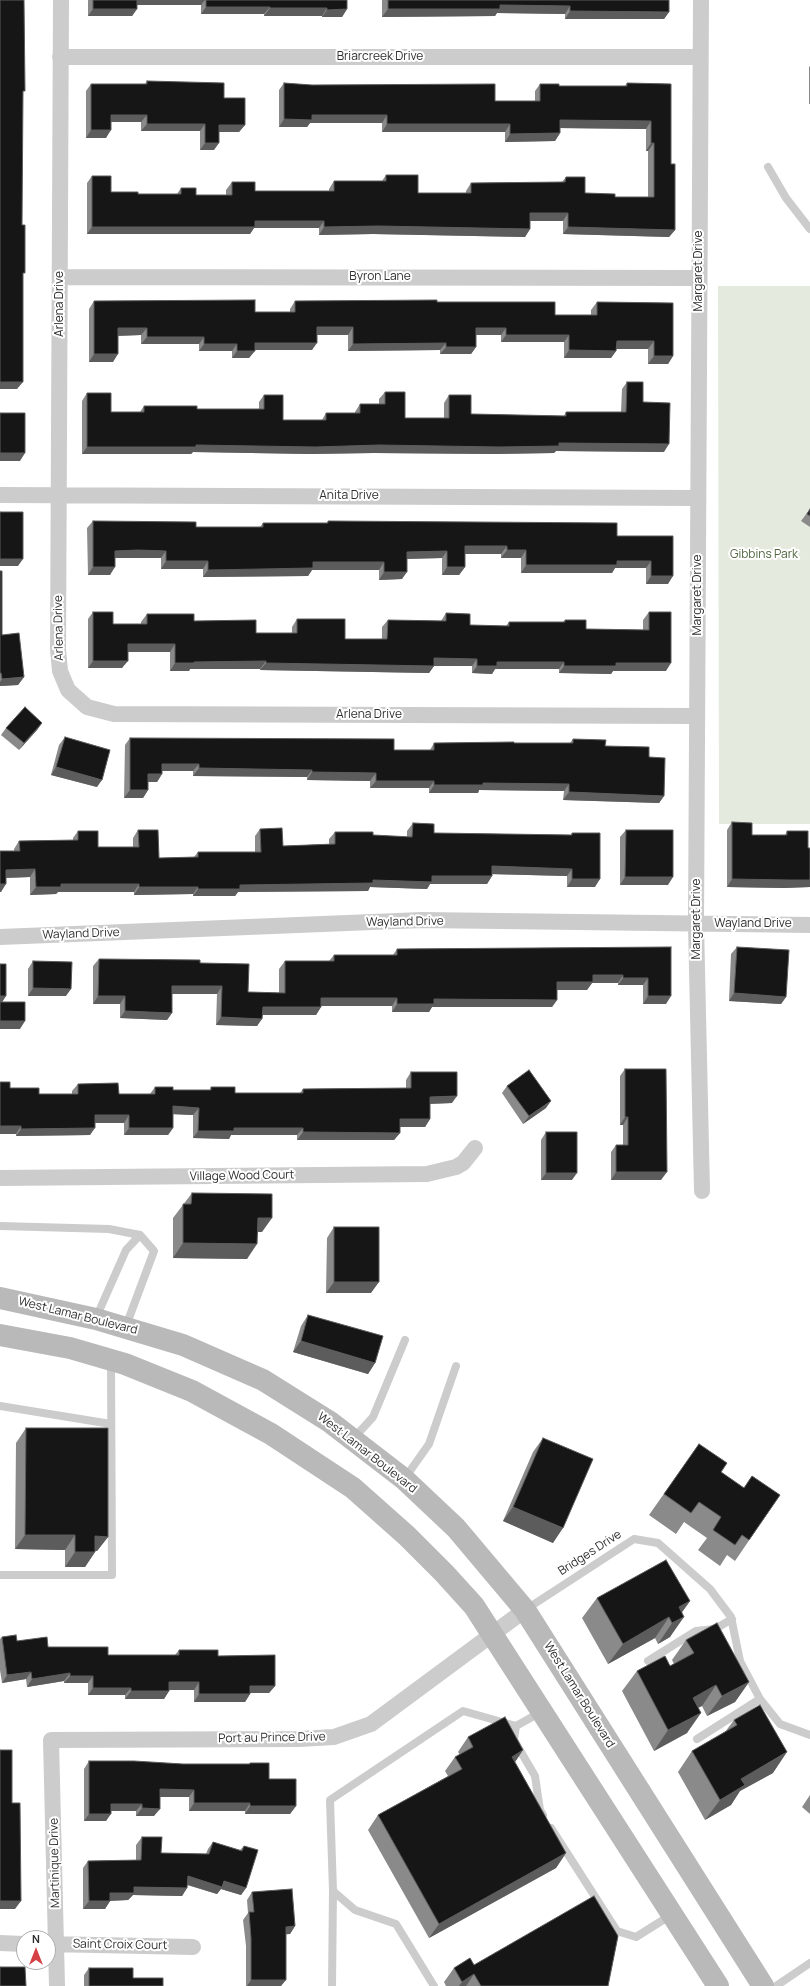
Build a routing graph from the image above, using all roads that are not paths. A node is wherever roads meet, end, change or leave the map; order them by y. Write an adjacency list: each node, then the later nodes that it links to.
1 (61, 0): 3 (street, Arlena Drive)
2 (701, 0): 4 (street, Margaret Drive)
3 (60, 57): 4 (street, Briarcreek Drive); 7 (street, Arlena Drive)
4 (700, 57): 8 (street, Margaret Drive)
5 (768, 166): 6 (lane)
6 (810, 229)
7 (61, 277): 8 (street, Byron Lane); 10 (street, Arlena Drive)
8 (699, 278): 11 (street, Margaret Drive)
9 (0, 495): 10 (street, Anita Drive)
10 (59, 495): 11 (street, Anita Drive); 12 (street, Arlena Drive)
11 (698, 498): 12 (street, Margaret Drive)
12 (697, 716): 13 (street, Margaret Drive)
13 (696, 924): 14 (street, Wayland Drive); 15 (street, Wayland Drive); 18 (street, Margaret Drive)
14 (810, 925)
15 (0, 937)
16 (475, 1148): 17 (street, Village Wood Court)
17 (0, 1178)
18 (702, 1190)
19 (0, 1226): 20 (lane)
20 (140, 1235): 22 (lane); 23 (lane)
21 (0, 1298): 22 (main road, West Lamar Boulevard)
22 (96, 1319): 23 (main road, West Lamar Boulevard)
23 (126, 1327): 30 (main road, West Lamar Boulevard)
24 (0, 1335): 26 (main road)
25 (405, 1340): 30 (lane)
26 (111, 1360): 29 (lane); 35 (main road)
27 (456, 1366): 31 (lane)
28 (0, 1406): 29 (lane)
29 (111, 1424): 32 (lane)
30 (353, 1440): 31 (main road, West Lamar Boulevard)
31 (404, 1479): 33 (main road, West Lamar Boulevard)
32 (0, 1575)
33 (525, 1610): 34 (lane, Bridges Drive); 35 (street, Port au Prince Drive); 56 (main road, West Lamar Boulevard)
34 (732, 1619): 36 (lane); 37 (lane, Bridges Drive)
35 (492, 1633): 38 (main road); 42 (street, Port au Prince Drive)
36 (648, 1661)
37 (760, 1699): 40 (lane, Bridges Drive); 41 (lane)
38 (541, 1712): 39 (lane); 44 (main road)
39 (516, 1726): 43 (lane); 44 (lane)
40 (810, 1735)
41 (696, 1739)
42 (51, 1740): 45 (street, Martinique Drive)
43 (333, 1891): 53 (lane); 54 (lane)
44 (672, 1914): 55 (main road)
45 (52, 1930)
46 (0, 1943): 47 (street)
47 (16, 1944)
48 (56, 1944): 49 (street, Saint Croix Court)
49 (192, 1947)
50 (810, 1963): 57 (lane)
51 (55, 1970): 52 (street, Martinique Drive)
52 (57, 1986)
53 (332, 1986)
54 (434, 1986)
55 (718, 1986)
56 (763, 1986)
57 (776, 1986)

